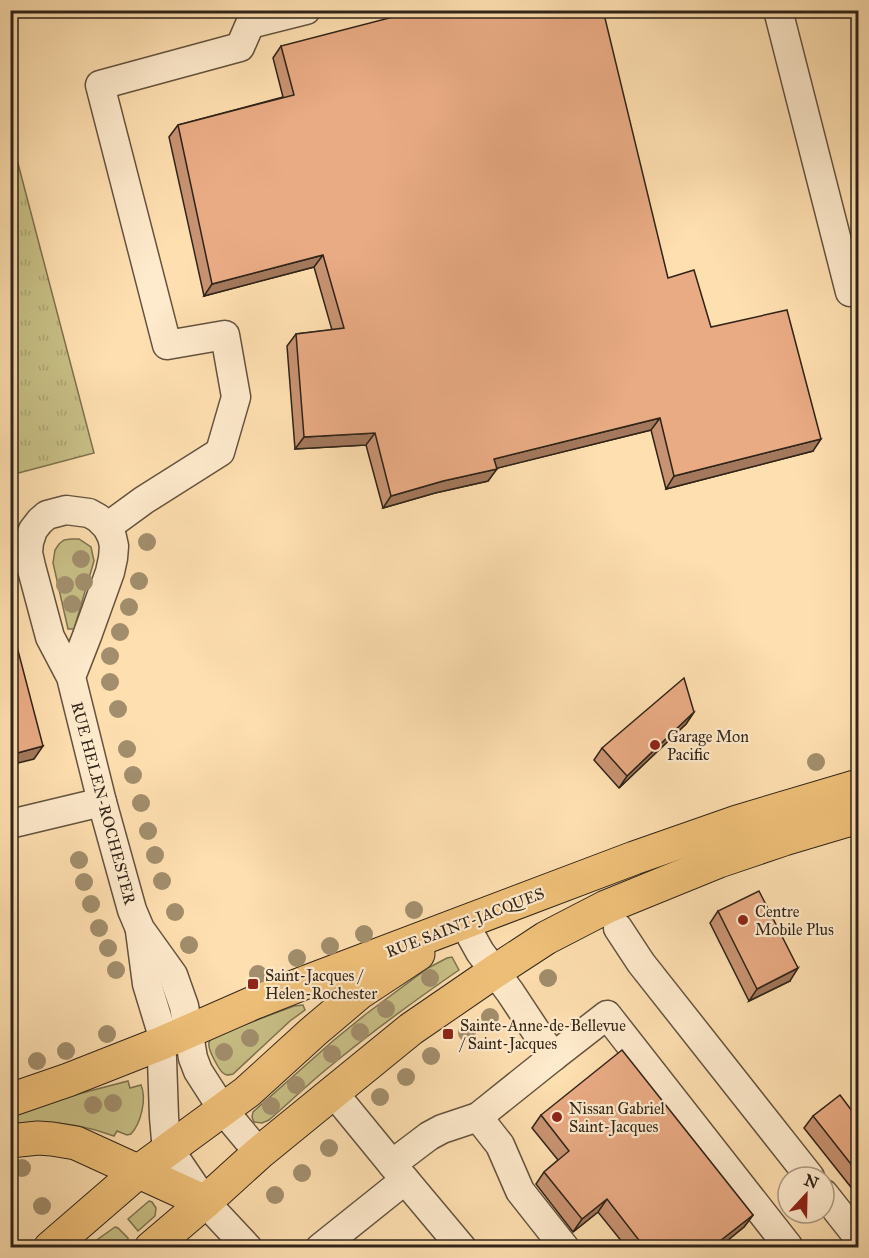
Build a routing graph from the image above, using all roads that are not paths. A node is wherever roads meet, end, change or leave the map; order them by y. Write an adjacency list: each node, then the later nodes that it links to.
1 (306, 10): 4 (street)
2 (778, 10): 3 (street)
3 (850, 292)
4 (107, 527): 5 (street); 5 (street, RUE HELEN-ROCHESTER)
5 (71, 677): 7 (street, RUE HELEN-ROCHESTER)
6 (858, 786): 10 (main road, RUE SAINT-JACQUES)
7 (102, 802): 9 (street); 13 (street, RUE HELEN-ROCHESTER)
8 (858, 818): 12 (main road)
9 (10, 824)
10 (464, 923): 12 (street); 13 (main road, RUE SAINT-JACQUES); 17 (main road)
11 (618, 928): 22 (street)
12 (494, 972): 14 (street); 15 (main road)
13 (175, 1037): 16 (main road, RUE SAINT-JACQUES); 17 (street, RUE HELEN-ROCHESTER); 20 (street, RUE HELEN-ROCHESTER)
14 (553, 1057): 18 (street); 34 (street)
15 (333, 1092): 21 (main road); 24 (street)
16 (10, 1100)
17 (223, 1110): 20 (main road); 21 (street, RUE HELEN-ROCHESTER)
18 (478, 1117): 24 (street); 33 (street)
19 (10, 1141): 23 (main road)
20 (169, 1149): 23 (main road); 25 (street, RUE HELEN-ROCHESTER)
21 (259, 1153): 25 (main road)
22 (801, 1165)
23 (139, 1171): 25 (main road); 28 (main road)
24 (399, 1172): 31 (street); 32 (street)
25 (205, 1202): 29 (main road); 30 (street, RUE HELEN-ROCHESTER)
26 (836, 1209): 27 (street)
27 (858, 1237)
28 (51, 1248)
29 (151, 1248)
30 (248, 1248)
31 (320, 1248)
32 (462, 1248)
33 (565, 1248)
34 (786, 1248)

